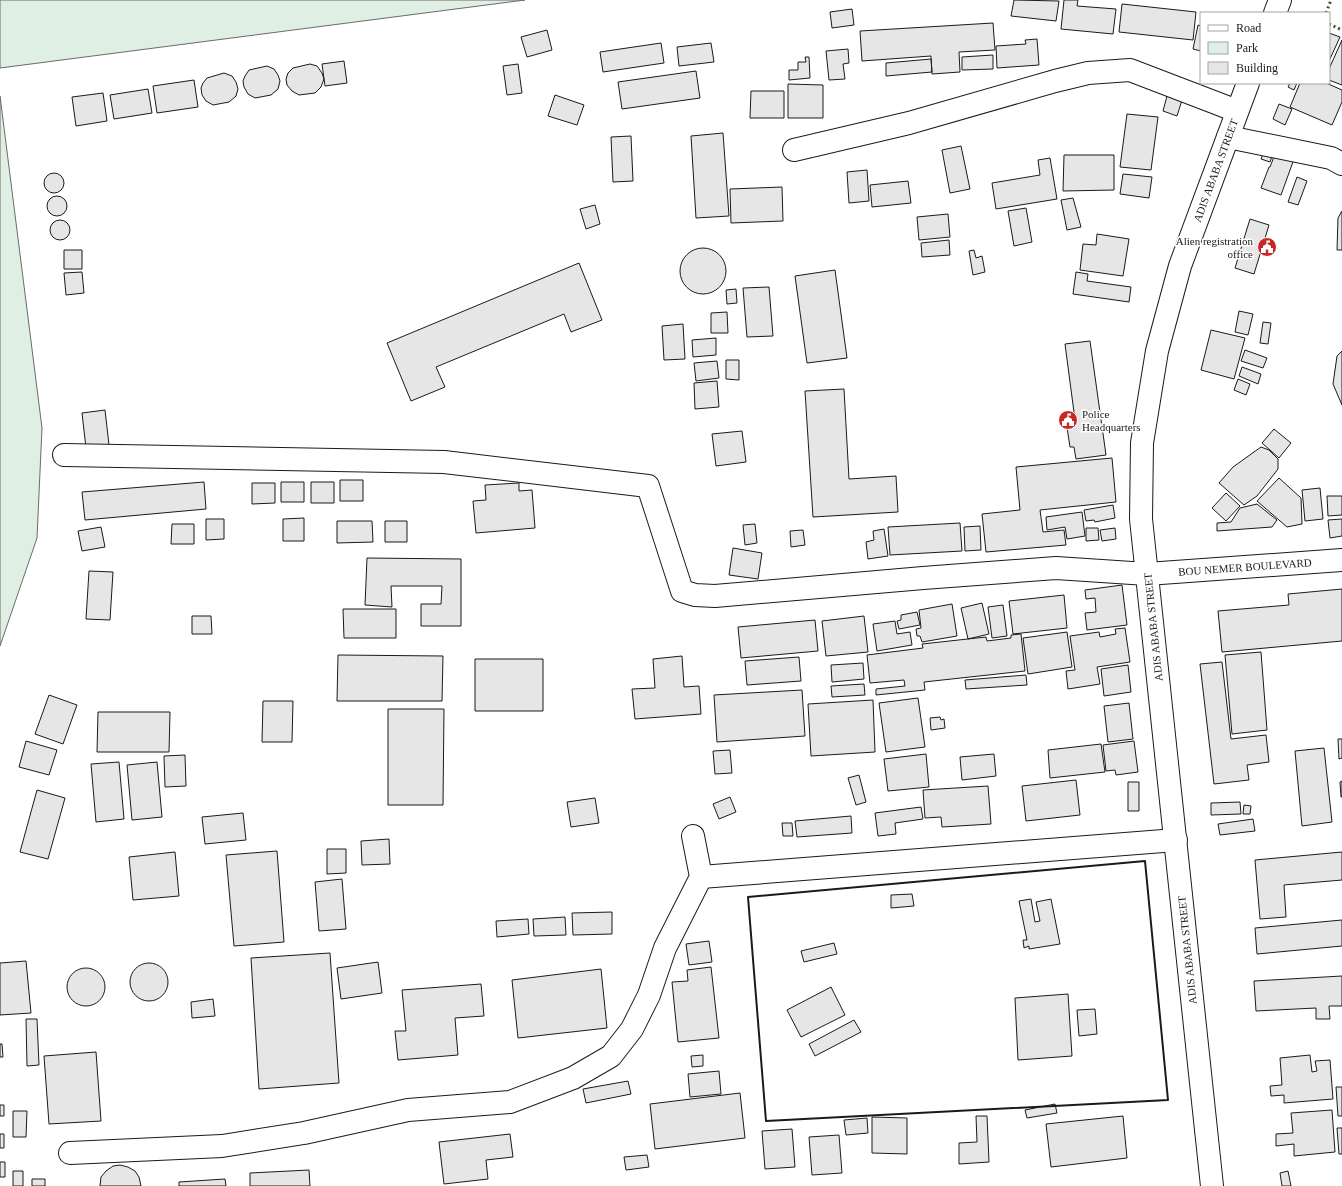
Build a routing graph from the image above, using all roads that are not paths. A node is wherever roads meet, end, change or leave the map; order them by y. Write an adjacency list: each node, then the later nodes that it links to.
1 (1280, 0): 2 (street)
2 (1275, 12)
3 (1248, 84): 4 (street, ADIS ABABA STREET)
4 (1237, 111): 5 (street, ADIS ABABA STREET); 6 (street)
5 (1228, 137): 7 (street); 10 (street, ADIS ABABA STREET)
6 (794, 150)
7 (1342, 164)
8 (64, 455): 10 (street, BOU NEMER BOULEVARD)
9 (1342, 560): 10 (street, BOU NEMER BOULEVARD)
10 (1147, 574): 12 (street, ADIS ABABA STREET)
11 (692, 836): 13 (street)
12 (1176, 840): 13 (street); 15 (street, ADIS ABABA STREET)
13 (701, 877): 14 (street)
14 (70, 1153)
15 (1212, 1186)

